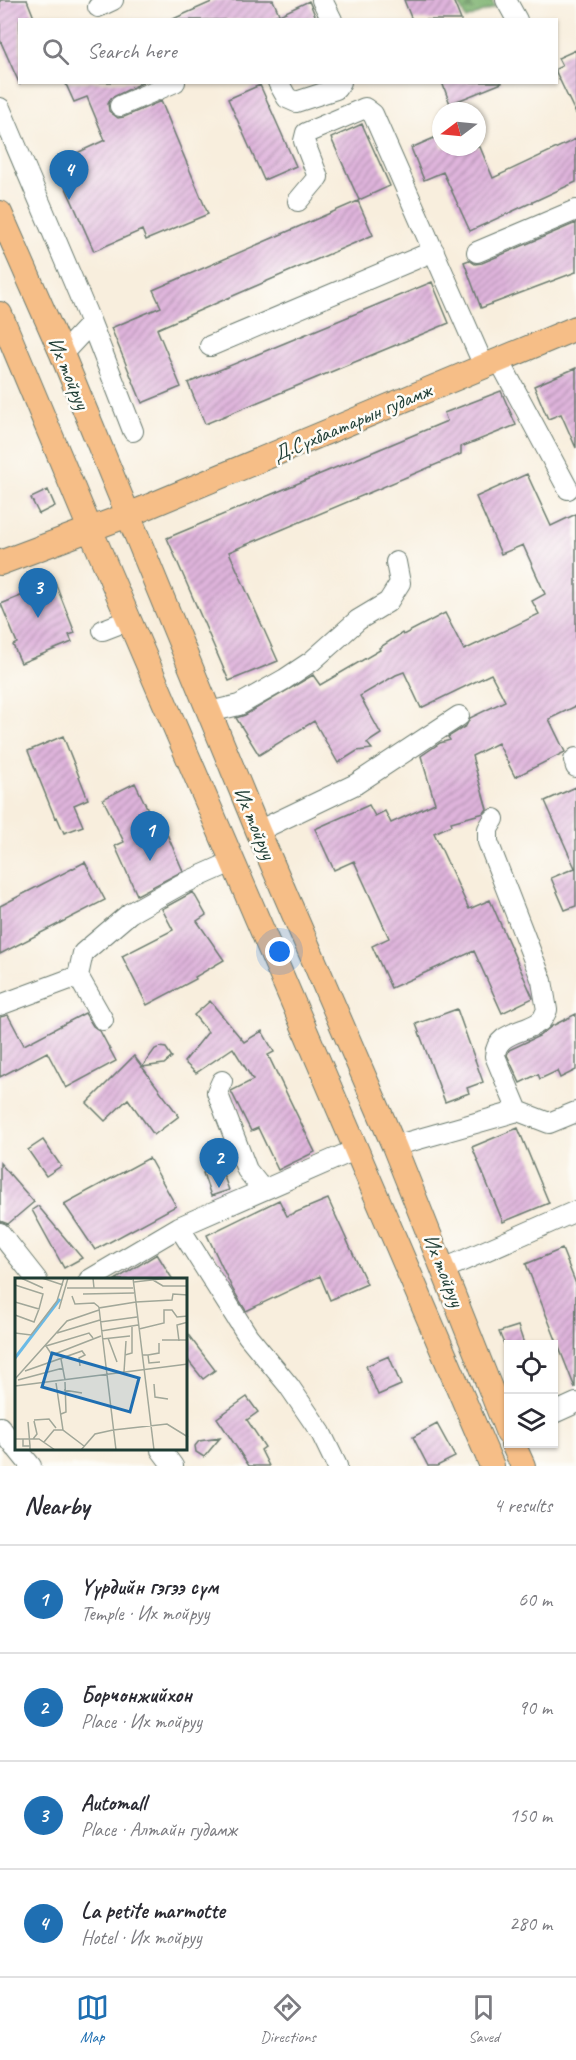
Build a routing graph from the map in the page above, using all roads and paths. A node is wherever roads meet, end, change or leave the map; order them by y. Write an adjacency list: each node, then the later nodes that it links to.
1 (322, 0): 3 (street)
2 (506, 0): 4 (street)
3 (331, 18)
4 (516, 18)
5 (170, 84): 8 (street)
6 (279, 84): 7 (street)
7 (340, 84)
8 (120, 106)
9 (0, 108): 16 (street)
10 (298, 201): 13 (street)
11 (576, 210): 14 (street)
12 (0, 213): 19 (main road, Их тойруу)
13 (434, 251): 18 (street); 20 (street)
14 (477, 252)
15 (0, 314): 24 (main road, Их тойруу)
16 (92, 323): 19 (street); 21 (street)
17 (576, 328): 20 (main road, Д.Сүхбаатарын гудамж)
18 (210, 346)
19 (62, 354): 23 (main road, Их тойруу)
20 (491, 363): 22 (street); 23 (main road, Д.Сүхбаатарын гудамж)
21 (133, 431)
22 (568, 489)
23 (128, 515): 24 (main road, Д.Сүхбаатарын гудамж); 29 (main road, Их тойруу)
24 (90, 529): 25 (main road, Д.Сүхбаатарын гудамж); 27 (main road, Их тойруу)
25 (1, 562)
26 (396, 562): 29 (street)
27 (129, 620): 28 (street); 35 (main road, Их тойруу)
28 (103, 630)
29 (209, 712): 34 (main road, Их тойруу)
30 (459, 716): 34 (street)
31 (576, 758): 32 (street)
32 (576, 767)
33 (494, 819): 40 (street)
34 (258, 831): 42 (main road, Их тойруу)
35 (234, 861): 36 (street); 43 (main road, Их тойруу)
36 (78, 976): 37 (street); 38 (street)
37 (0, 1005)
38 (103, 1020)
39 (222, 1081): 44 (street)
40 (518, 1111): 41 (street); 42 (street)
41 (576, 1112)
42 (394, 1146): 48 (main road, Их тойруу)
43 (357, 1149): 44 (street); 62 (main road, Их тойруу)
44 (263, 1190): 46 (street)
45 (576, 1211): 48 (street)
46 (179, 1227): 50 (street); 61 (street)
47 (0, 1233): 49 (street)
48 (444, 1269): 53 (main road, Их тойруу)
49 (35, 1278)
50 (92, 1278)
51 (576, 1403): 52 (street)
52 (558, 1411)
53 (504, 1423)
54 (0, 1427): 55 (street)
55 (15, 1446)
56 (515, 1448): 63 (main road)
57 (19, 1451): 59 (street)
58 (162, 1451): 60 (street)
59 (31, 1466)
60 (173, 1466)
61 (337, 1466)
62 (492, 1466)
63 (523, 1466)

